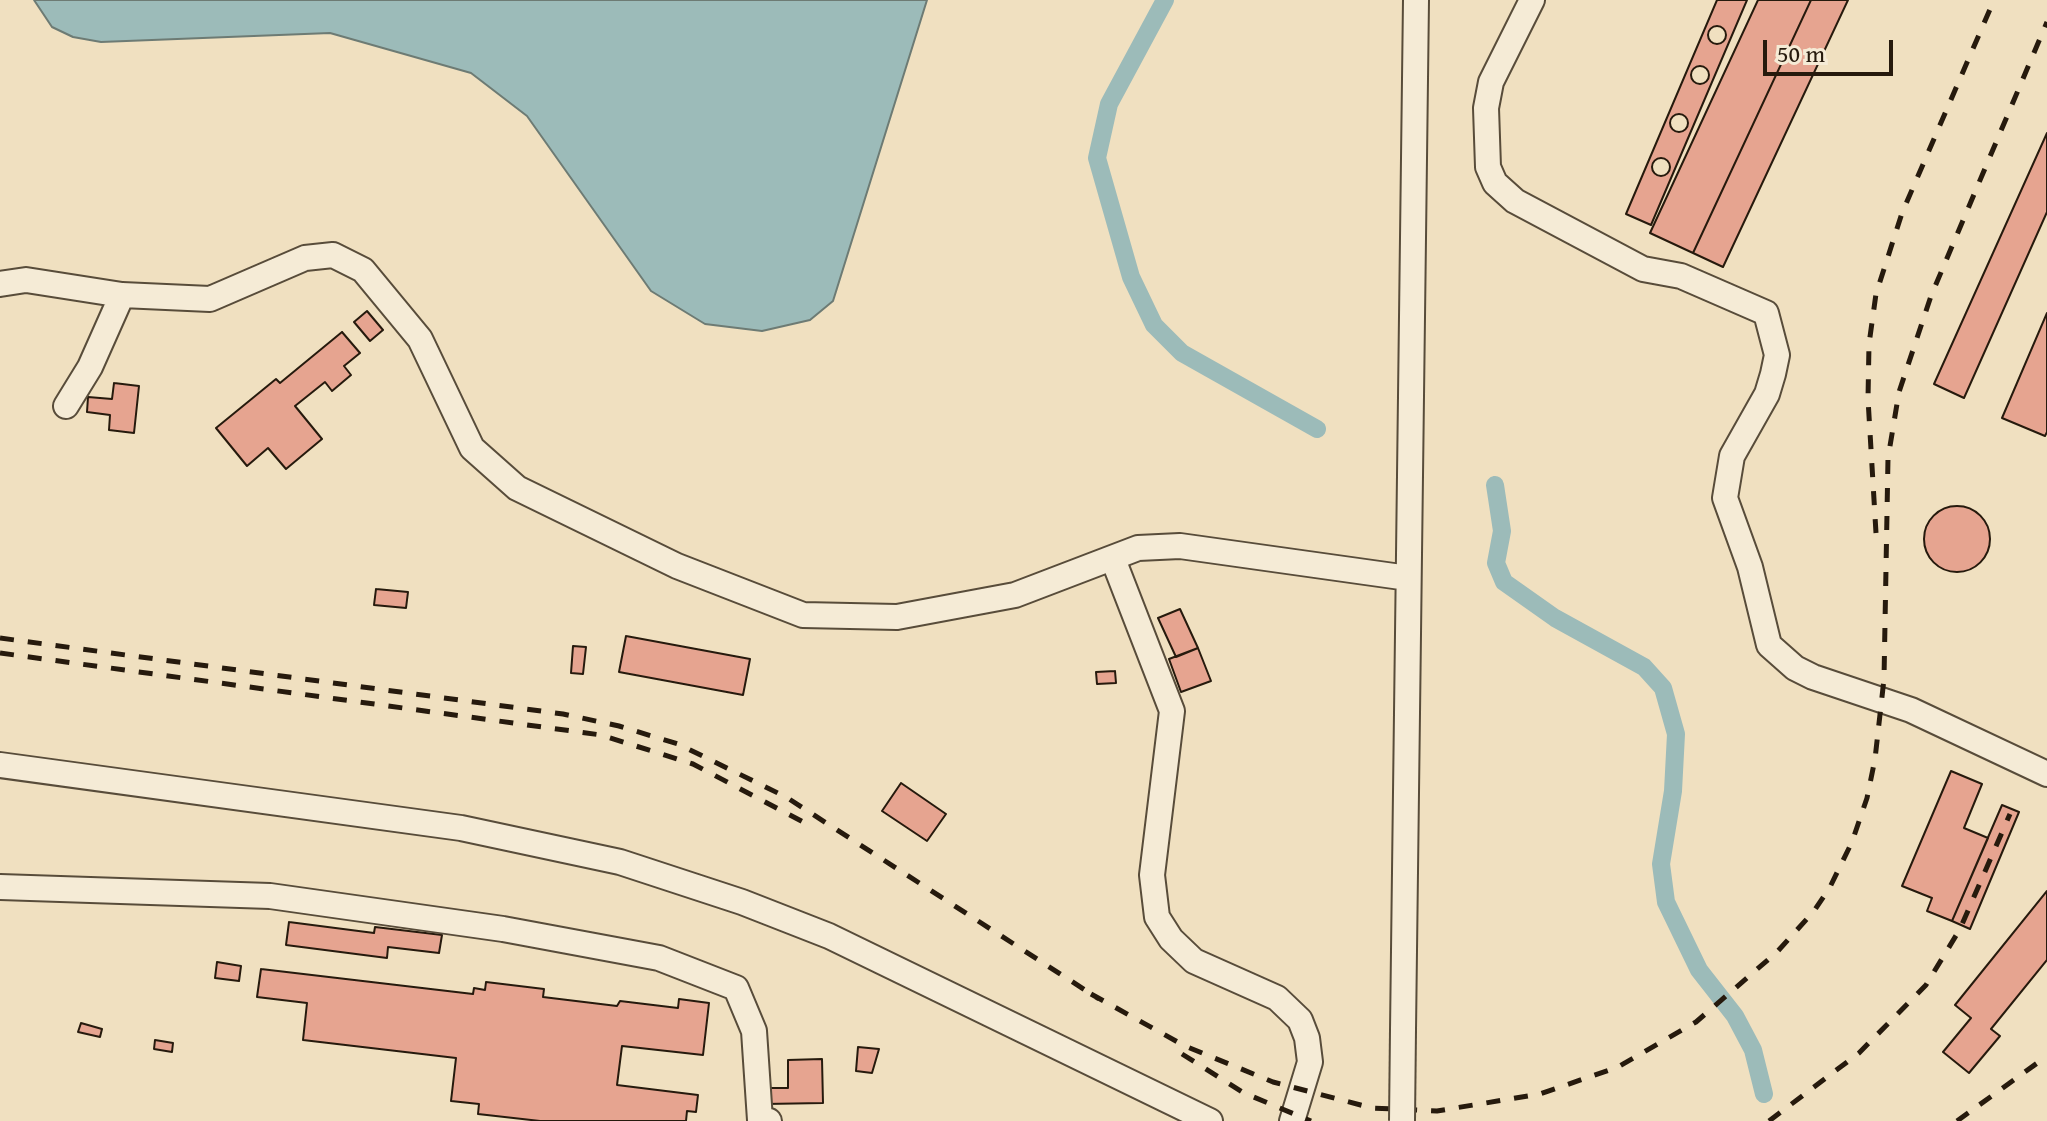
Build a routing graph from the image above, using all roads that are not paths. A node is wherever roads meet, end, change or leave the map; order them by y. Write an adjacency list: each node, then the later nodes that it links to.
1 (1416, 0): 7 (street)
2 (1532, 0): 9 (street)
3 (0, 284): 4 (street)
4 (122, 295): 5 (street); 6 (street)
5 (66, 406)
6 (1113, 559): 7 (street); 13 (street)
7 (1408, 578): 14 (street, bridge)
8 (0, 765): 12 (street)
9 (2047, 774)
10 (0, 887): 11 (street)
11 (769, 1121)
12 (1210, 1121)
13 (1292, 1121)
14 (1402, 1121)

